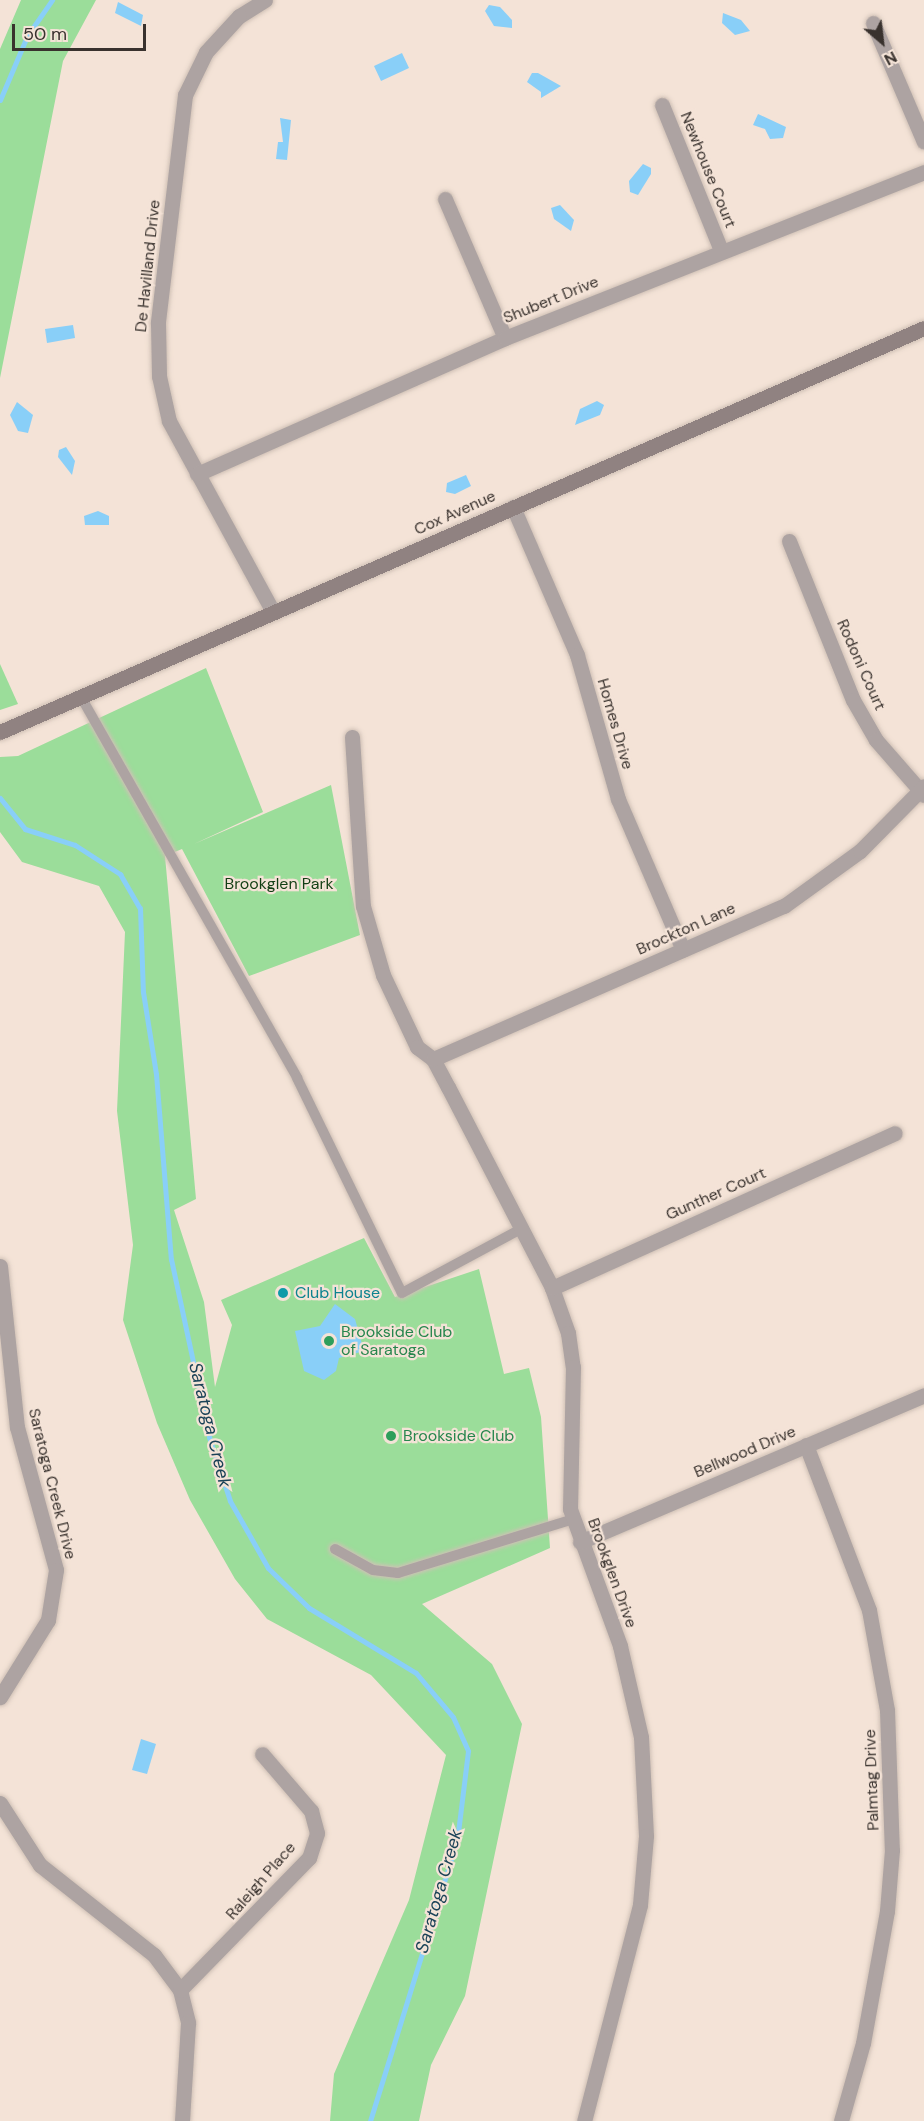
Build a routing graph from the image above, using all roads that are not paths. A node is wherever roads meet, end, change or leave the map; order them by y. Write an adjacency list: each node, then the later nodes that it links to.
1 (265, 0): 10 (street, De Havilland Drive)
2 (873, 23): 4 (street)
3 (662, 105): 7 (street, Newhouse Court)
4 (924, 142)
5 (924, 172): 7 (street, Shubert Drive)
6 (445, 200): 9 (street)
7 (721, 250): 9 (street, Shubert Drive)
8 (924, 328): 11 (main road, Cox Avenue)
9 (505, 338): 10 (street, Shubert Drive)
10 (197, 474): 13 (street, De Havilland Drive)
11 (513, 507): 13 (main road, Cox Avenue); 18 (street, Homes Drive)
12 (789, 541): 17 (street, Rodoni Court)
13 (273, 612): 14 (main road, Cox Avenue)
14 (81, 697): 15 (main road, Cox Avenue); 21 (lane)
15 (0, 732)
16 (352, 737): 19 (street, Brookglen Drive)
17 (923, 790): 18 (street, Brockton Lane)
18 (683, 950): 19 (street, Brockton Lane)
19 (433, 1059): 21 (street, Brookglen Drive)
20 (895, 1133): 23 (street, Gunther Court)
21 (521, 1229): 23 (street, Brookglen Drive)
22 (0, 1266): 29 (street, Saratoga Creek Drive)
23 (552, 1288): 26 (street, Brookglen Drive)
24 (924, 1395): 25 (street, Bellwood Drive)
25 (806, 1445): 27 (street, Bellwood Drive); 35 (street, Palmtag Drive)
26 (573, 1519): 27 (street, Brookglen Drive); 28 (lane)
27 (580, 1542): 34 (street, Brookglen Drive)
28 (334, 1549)
29 (0, 1697)
30 (262, 1754): 32 (street, Raleigh Place)
31 (0, 1803): 32 (street)
32 (180, 1990): 33 (street)
33 (182, 2121)
34 (584, 2121)
35 (841, 2121)

